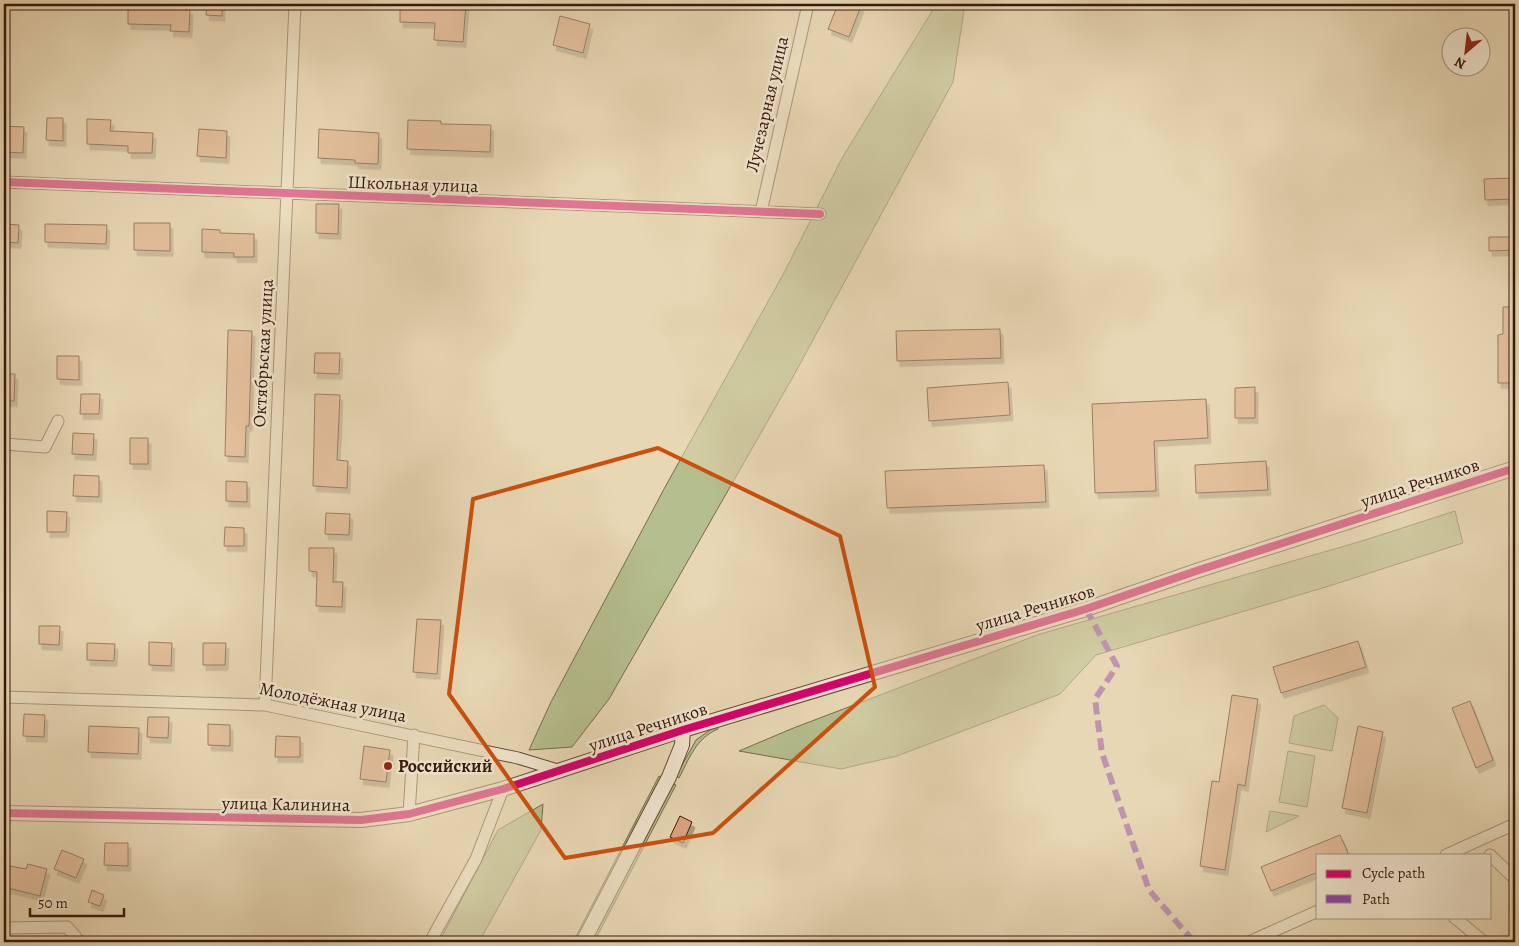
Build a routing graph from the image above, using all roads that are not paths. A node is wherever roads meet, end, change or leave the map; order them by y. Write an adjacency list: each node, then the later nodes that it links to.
1 (295, 4): 4 (street, Октябрьская улица)
2 (808, 4): 5 (street, Лучезарная улица)
3 (4, 182): 4 (street, Школьная улица)
4 (287, 194): 5 (street, Школьная улица); 11 (street, Октябрьская улица)
5 (761, 212): 6 (street, Школьная улица)
6 (820, 214)
7 (58, 421): 8 (street)
8 (4, 444)
9 (1515, 468): 12 (street, улица Речников)
10 (4, 697): 11 (street, Молодёжная улица)
11 (265, 704): 13 (street, Молодёжная улица)
12 (683, 730): 14 (street, улица Речников); 30 (street)
13 (414, 735): 14 (street, Молодёжная улица); 17 (street)
14 (561, 770): 15 (street, улица Калинина)
15 (503, 789): 17 (street, улица Калинина); 29 (street)
16 (4, 813): 17 (street, улица Калинина)
17 (410, 814)
18 (1515, 824): 19 (street)
19 (1481, 840): 20 (street); 21 (street)
20 (1448, 854)
21 (1489, 854)
22 (1492, 857): 23 (street)
23 (1515, 879)
24 (1316, 912): 27 (street)
25 (1455, 918): 32 (street)
26 (4, 928): 28 (street)
27 (1264, 939): 31 (street)
28 (75, 942)
29 (430, 942)
30 (583, 942)
31 (1249, 942)
32 (1484, 942)

